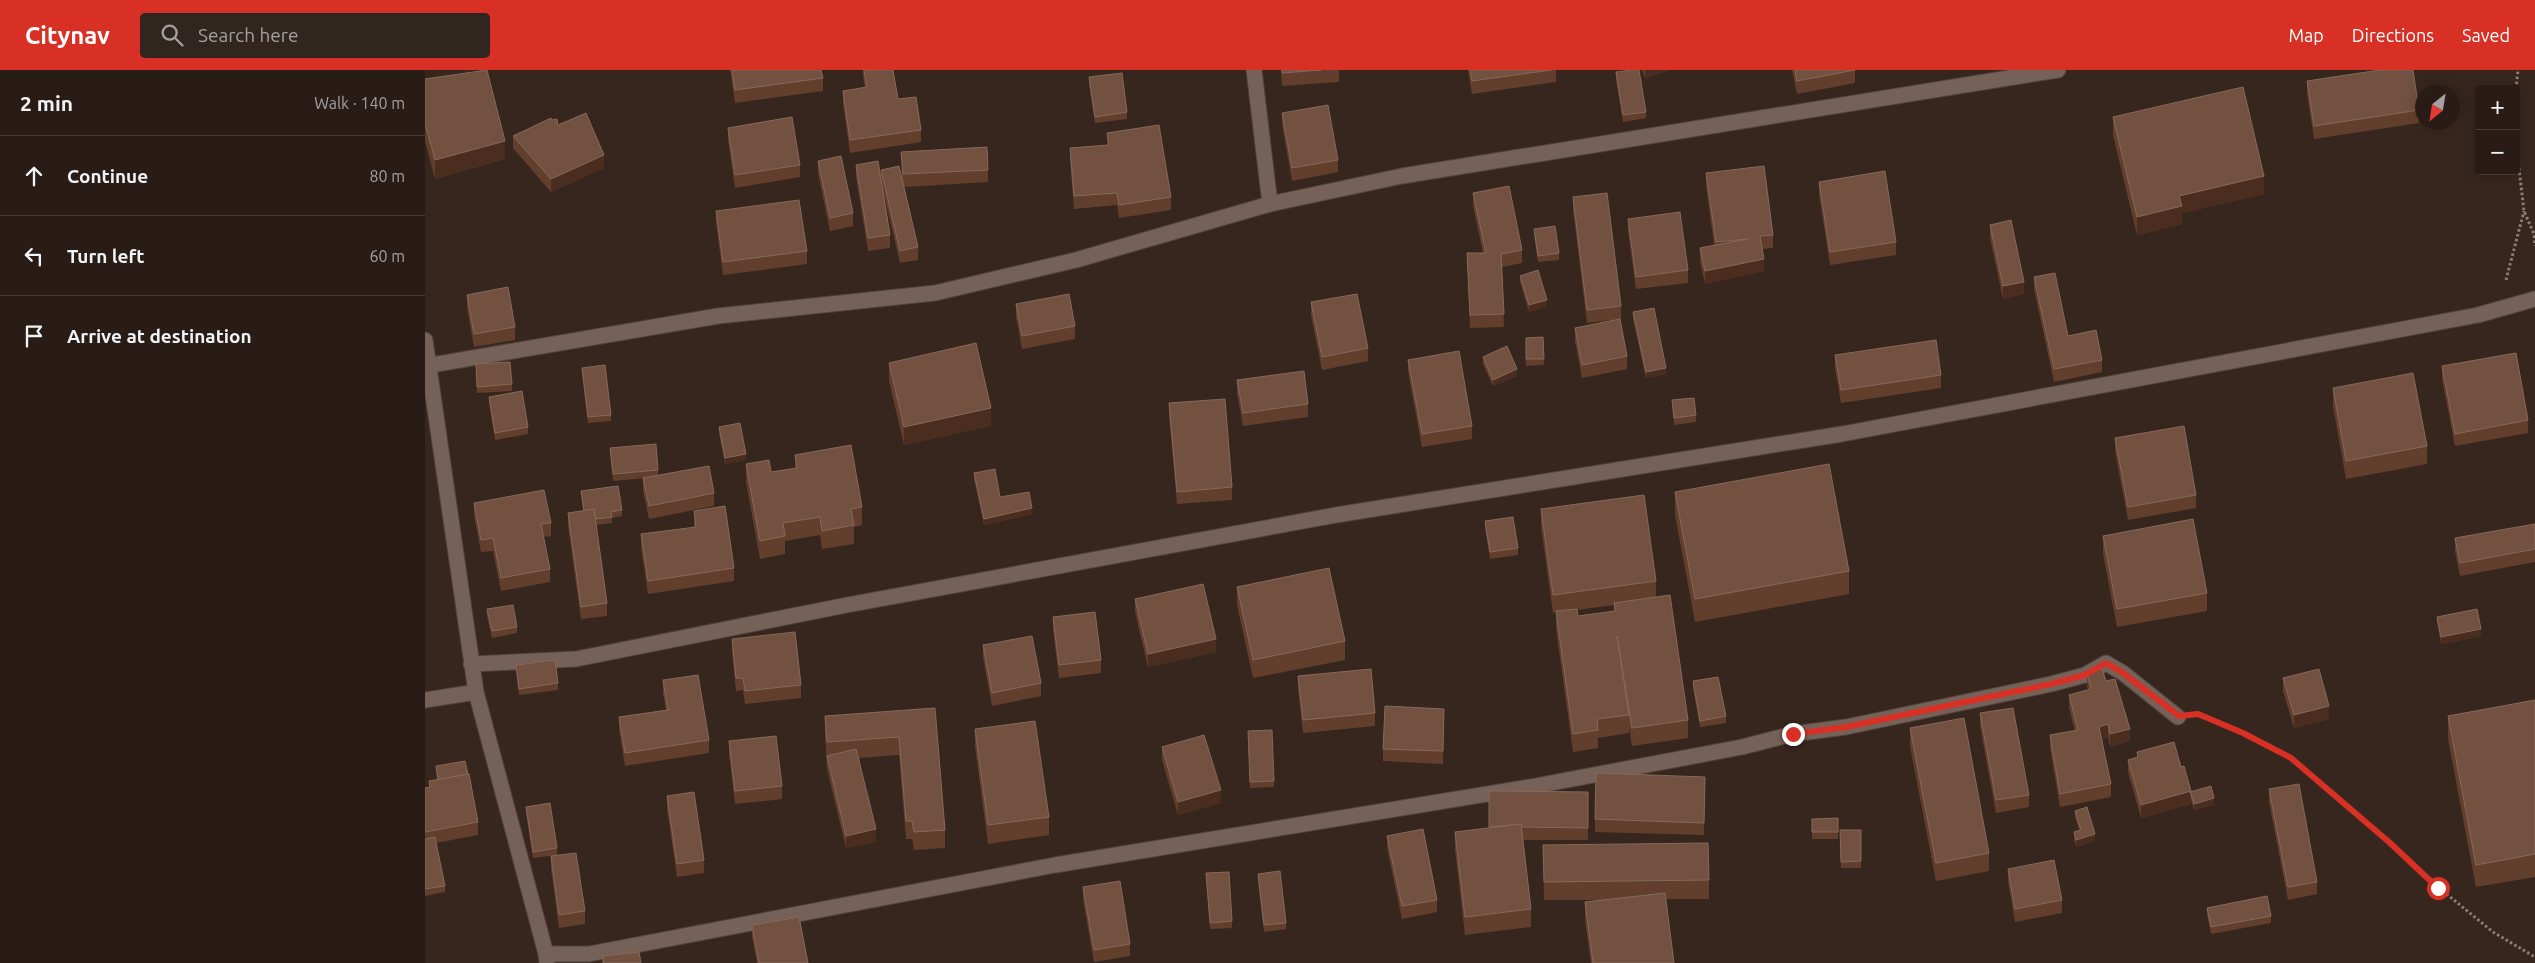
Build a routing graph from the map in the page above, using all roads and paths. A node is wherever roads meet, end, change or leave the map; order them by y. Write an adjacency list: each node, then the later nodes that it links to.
1 (1254, 70): 6 (street)
2 (2058, 70): 6 (street)
3 (2517, 70): 4 (path)
4 (2516, 85)
5 (2520, 175): 7 (path)
6 (1270, 204): 12 (street)
7 (2524, 211): 8 (path); 9 (path)
8 (2535, 246)
9 (2505, 283)
10 (2535, 300): 13 (street)
11 (425, 340): 12 (street)
12 (428, 366): 13 (street)
13 (471, 664): 14 (street)
14 (476, 692): 15 (street); 18 (street)
15 (425, 700)
16 (2179, 716): 17 (path); 18 (street)
17 (2535, 957)
18 (547, 959)

